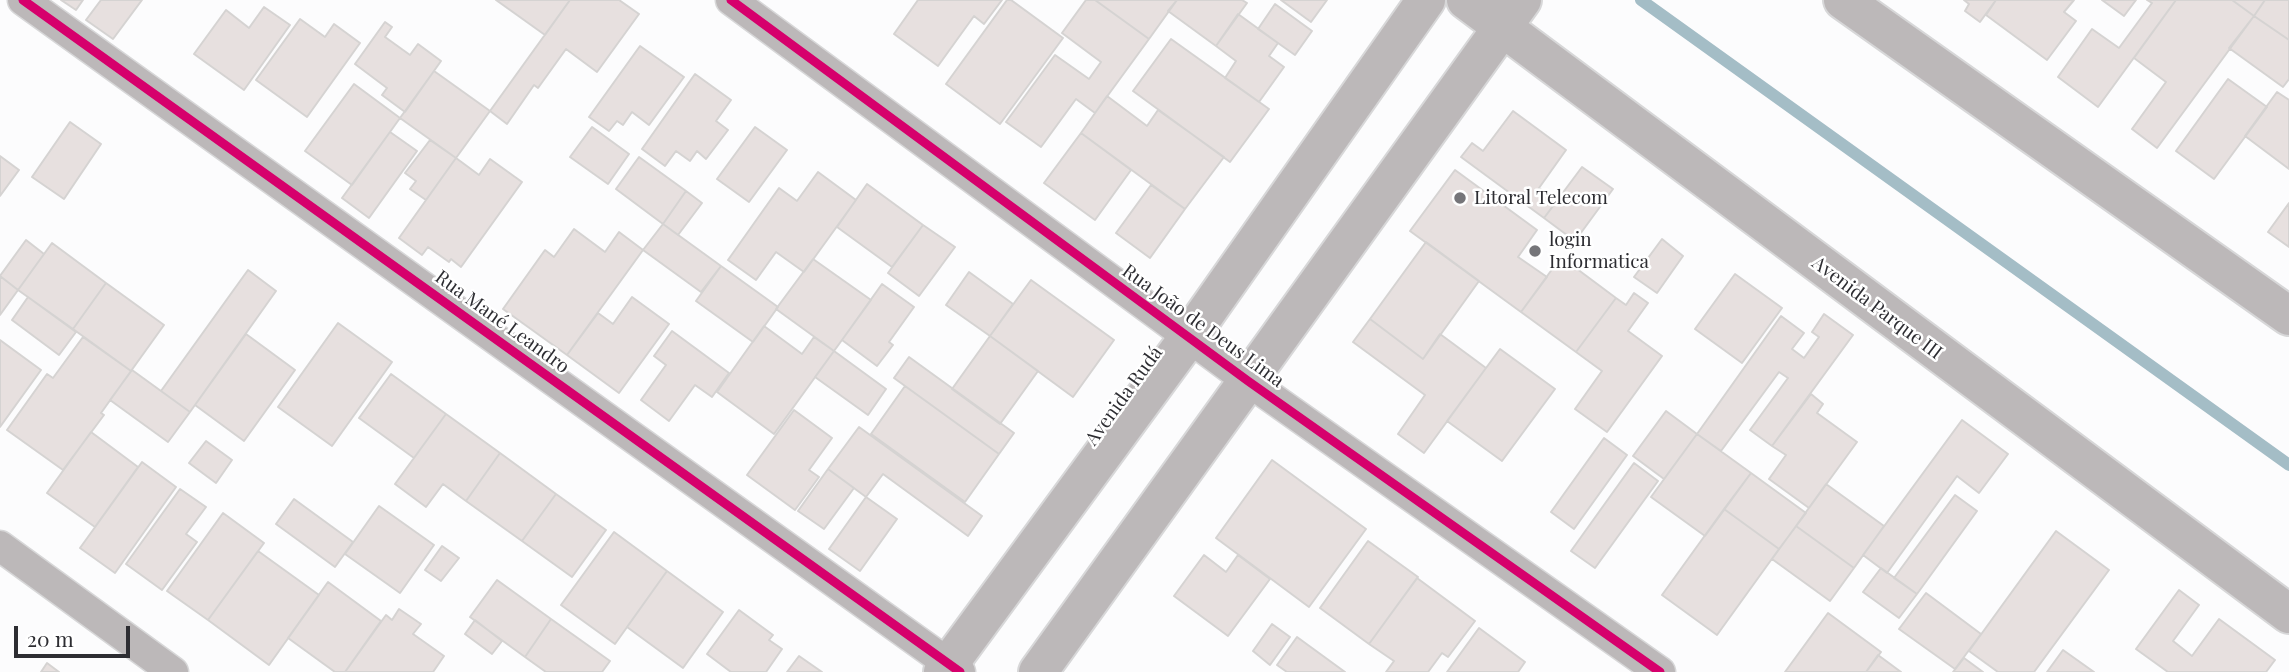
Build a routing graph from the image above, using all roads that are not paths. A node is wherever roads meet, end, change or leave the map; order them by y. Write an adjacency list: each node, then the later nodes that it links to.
1 (23, 0): 12 (street, Rua Mané Leandro)
2 (731, 0): 8 (street, Rua João de Deus Lima)
3 (1426, 0): 8 (street, Avenida Rudá)
4 (1466, 0): 6 (street, Avenida Parque III)
5 (1843, 0): 7 (street)
6 (1512, 14): 9 (street); 11 (street, Avenida Parque III)
7 (2289, 316)
8 (1189, 337): 9 (street, Rua João de Deus Lima); 12 (street, Avenida Rudá)
9 (1248, 381): 14 (street); 15 (street, Rua João de Deus Lima)
10 (0, 546): 13 (street)
11 (2289, 614)
12 (950, 669)
13 (173, 672)
14 (1038, 672)
15 (1660, 672)

